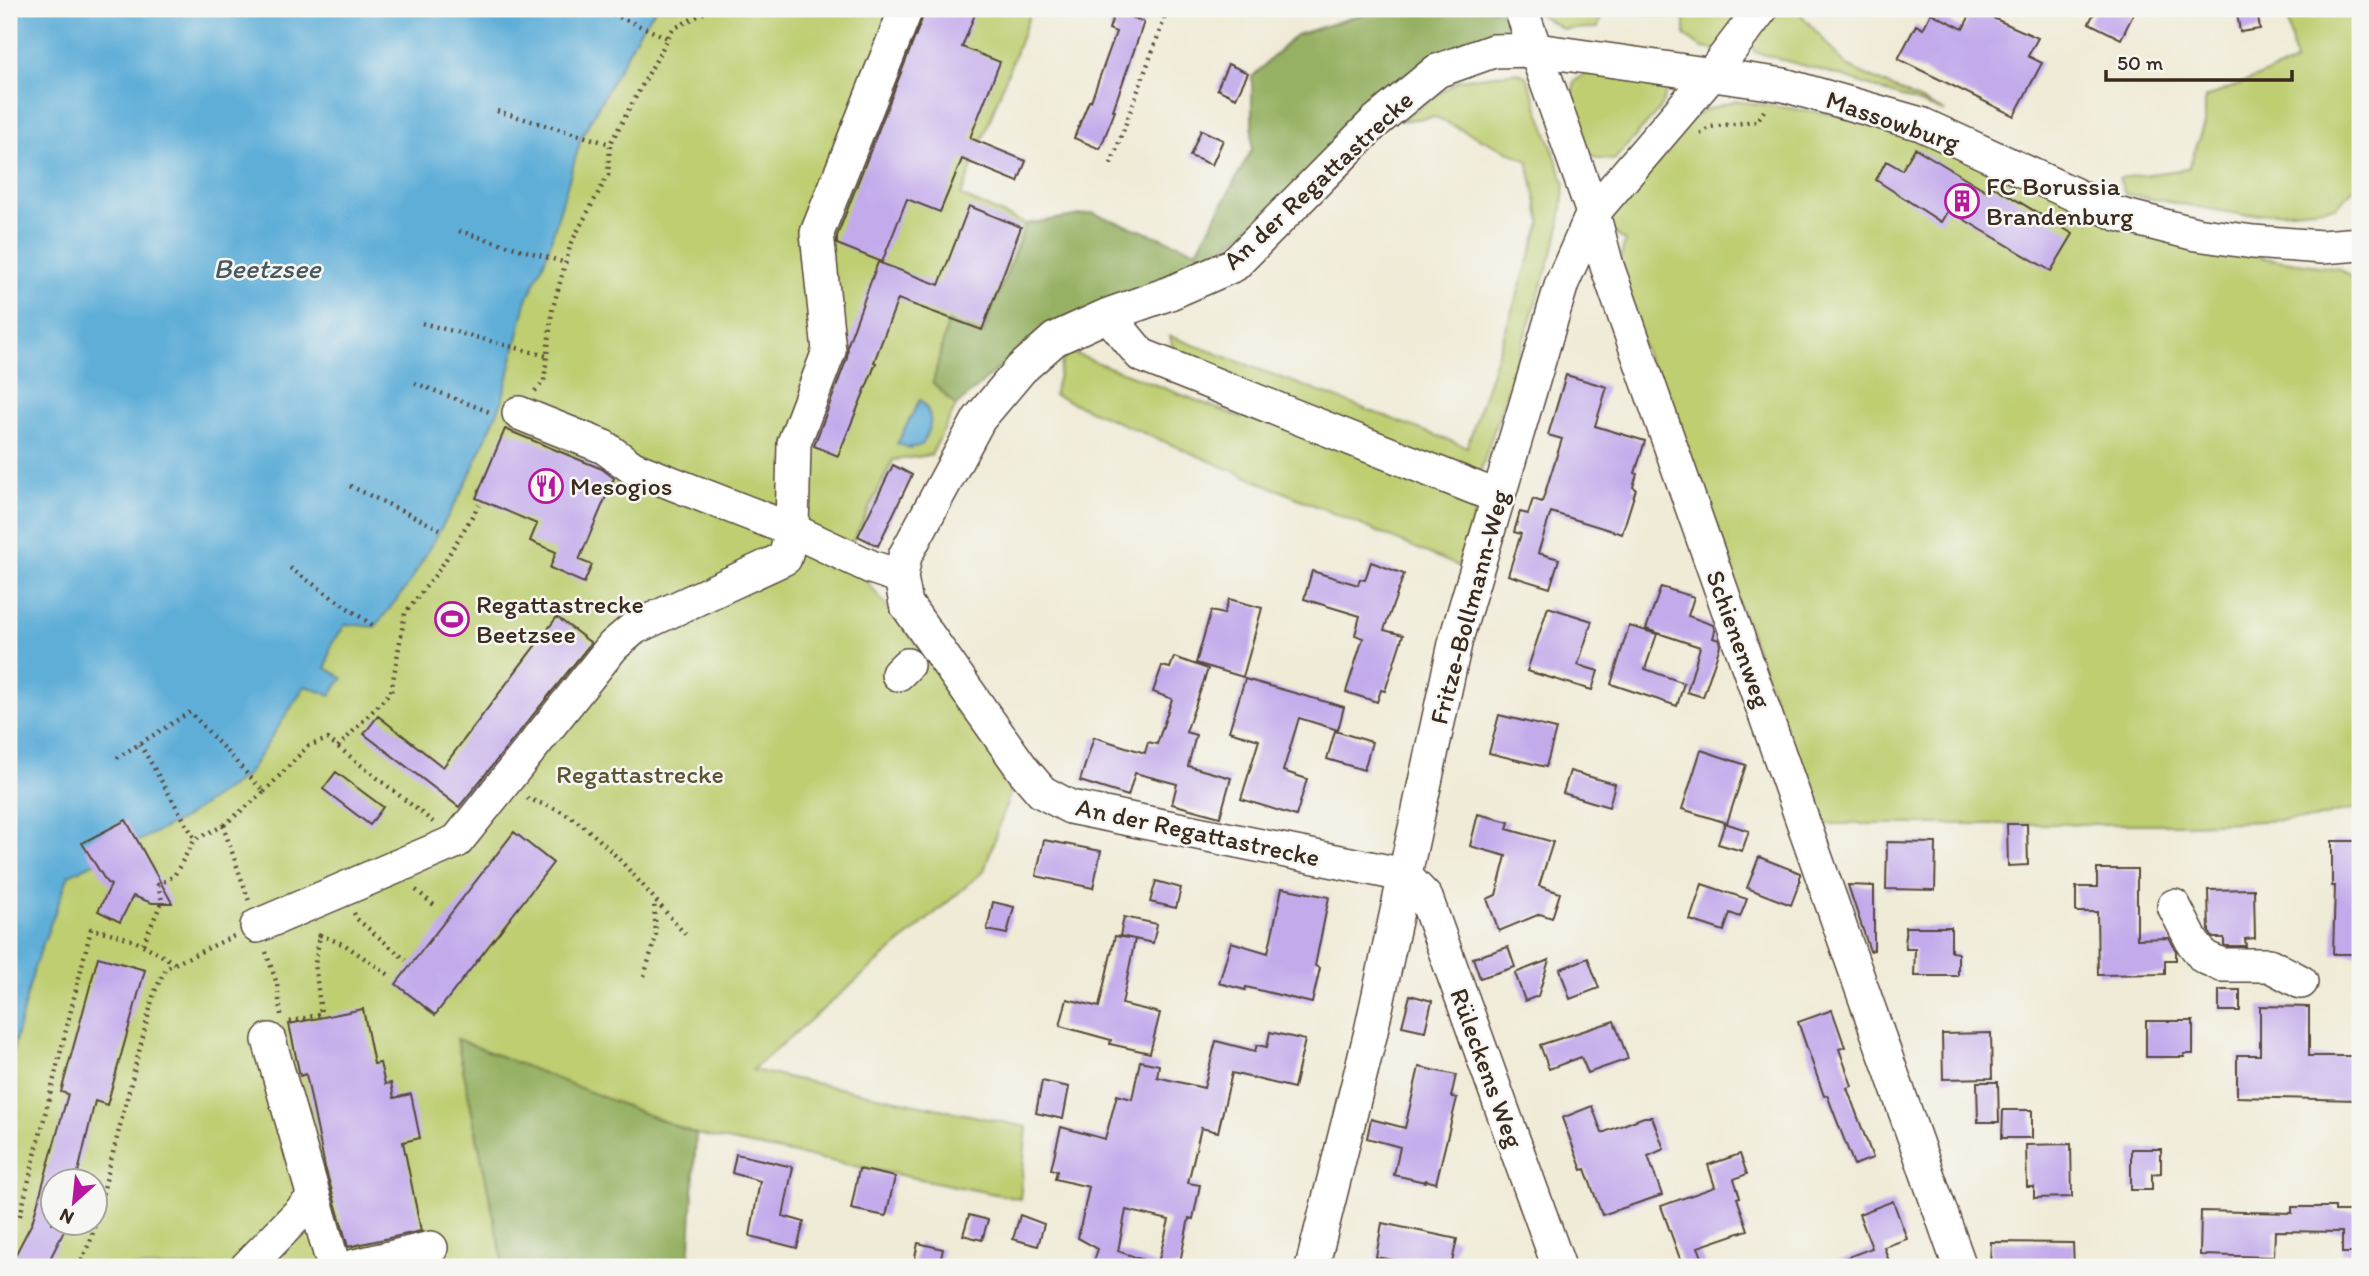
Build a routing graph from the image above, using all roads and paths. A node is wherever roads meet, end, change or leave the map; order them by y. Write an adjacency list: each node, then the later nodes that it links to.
1 (600, 9): 7 (path)
2 (711, 9): 7 (path)
3 (906, 9): 28 (street)
4 (1168, 9): 14 (path)
5 (1521, 9): 8 (street, Schienenweg)
6 (1761, 9): 9 (street, Fritze-Bollmann-Weg)
7 (668, 38): 13 (path)
8 (1537, 50): 9 (street, Massowburg); 15 (street, Schienenweg); 19 (street, An der Regattastrecke)
9 (1711, 75): 10 (street, Massowburg); 15 (street, Fritze-Bollmann-Weg)
10 (1784, 85): 12 (path); 17 (street, Massowburg)
11 (497, 111): 13 (path)
12 (1692, 140)
13 (610, 144): 18 (path)
14 (1111, 164)
15 (1593, 213): 25 (street, Fritze-Bollmann-Weg); 63 (street, Schienenweg)
16 (459, 231): 18 (path)
17 (2360, 244)
18 (566, 263): 21 (path)
19 (1108, 315): 25 (street); 30 (street, An der Regattastrecke)
20 (422, 323): 21 (path)
21 (547, 356): 23 (path)
22 (415, 383): 23 (path)
23 (508, 414): 28 (street)
24 (350, 486): 27 (path)
25 (1498, 497): 40 (street, Fritze-Bollmann-Weg)
26 (479, 505): 33 (path)
27 (440, 529)
28 (792, 530): 30 (street); 35 (street)
29 (290, 568): 31 (path)
30 (901, 577): 40 (street, An der Regattastrecke)
31 (375, 628)
32 (140, 744): 34 (path); 36 (path); 38 (path)
33 (338, 747): 36 (path); 39 (path)
34 (117, 758)
35 (499, 787): 39 (street); 42 (path)
36 (264, 792): 37 (path)
37 (223, 826): 38 (path); 44 (path)
38 (195, 839): 47 (path)
39 (457, 841): 41 (street)
40 (1404, 875): 61 (street, Fritze-Bollmann-Weg); 62 (street, Rüleckens Weg)
41 (342, 890): 44 (street); 48 (path)
42 (654, 900): 45 (path); 51 (path)
43 (2174, 906): 52 (street)
44 (272, 920): 46 (path); 46 (path); 49 (path)
45 (686, 934)
46 (320, 935): 50 (path)
47 (143, 944): 49 (path); 55 (path)
48 (406, 960)
49 (175, 963): 57 (path)
50 (389, 975)
51 (644, 976)
52 (2301, 982)
53 (269, 1040): 54 (street)
54 (313, 1199): 58 (street); 59 (street)
55 (20, 1216)
56 (430, 1248): 60 (street)
57 (79, 1267)
58 (247, 1267)
59 (334, 1267)
60 (351, 1267)
61 (1312, 1267)
62 (1559, 1267)
63 (1960, 1267)

